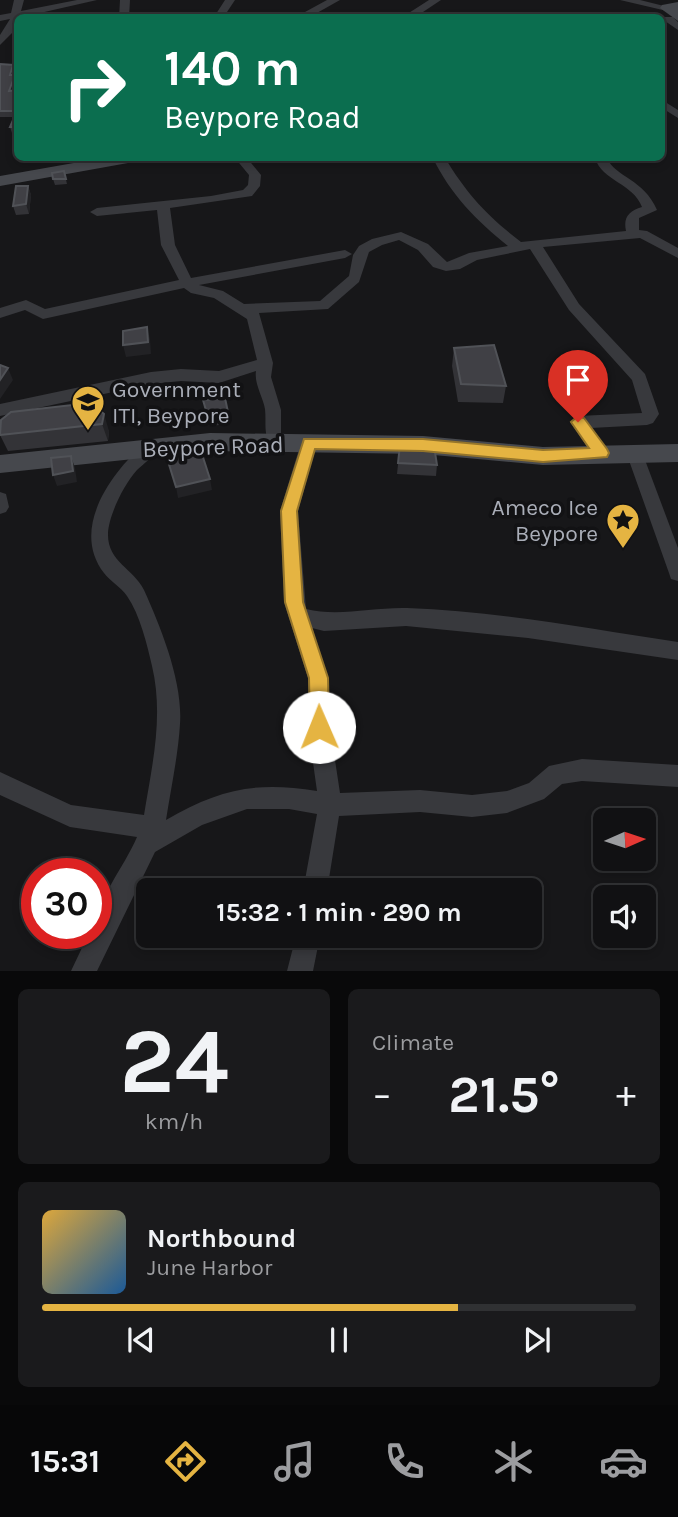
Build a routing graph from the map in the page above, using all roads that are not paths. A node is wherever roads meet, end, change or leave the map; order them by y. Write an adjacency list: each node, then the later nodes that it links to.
1 (92, 0): 5 (street)
2 (335, 0): 6 (street)
3 (436, 0): 7 (street)
4 (625, 0): 8 (street)
5 (22, 14)
6 (307, 14)
7 (412, 14)
8 (671, 14)
9 (14, 23): 10 (street)
10 (0, 42)
11 (111, 161): 15 (main road)
12 (244, 161): 16 (street)
13 (441, 161): 20 (street)
14 (602, 161): 18 (street)
15 (0, 181)
16 (163, 206): 17 (street); 23 (street)
17 (97, 212)
18 (634, 234): 19 (street); 22 (street)
19 (534, 244): 20 (street); 31 (street)
20 (518, 247): 24 (street)
21 (345, 254): 23 (street)
22 (678, 254)
23 (187, 283): 24 (street); 25 (street)
24 (242, 310): 26 (street)
25 (0, 313)
26 (265, 363): 27 (street); 28 (street)
27 (0, 410)
28 (306, 443): 29 (main road, Beypore Road); 31 (main road, Beypore Road); 37 (street)
29 (151, 448): 33 (main road, Beypore Road); 42 (street)
30 (634, 452): 31 (main road, Beypore Road); 32 (main road, Beypore Road); 36 (street)
31 (601, 453)
32 (678, 453)
33 (0, 464)
34 (0, 499): 35 (street)
35 (0, 507)
36 (678, 573)
37 (298, 616): 38 (street); 41 (street)
38 (678, 651)
39 (678, 776): 41 (street)
40 (0, 783): 42 (street)
41 (330, 805): 42 (street); 43 (street)
42 (150, 836): 45 (street)
43 (318, 878)
44 (305, 948): 46 (street)
45 (84, 971)
46 (300, 971)

